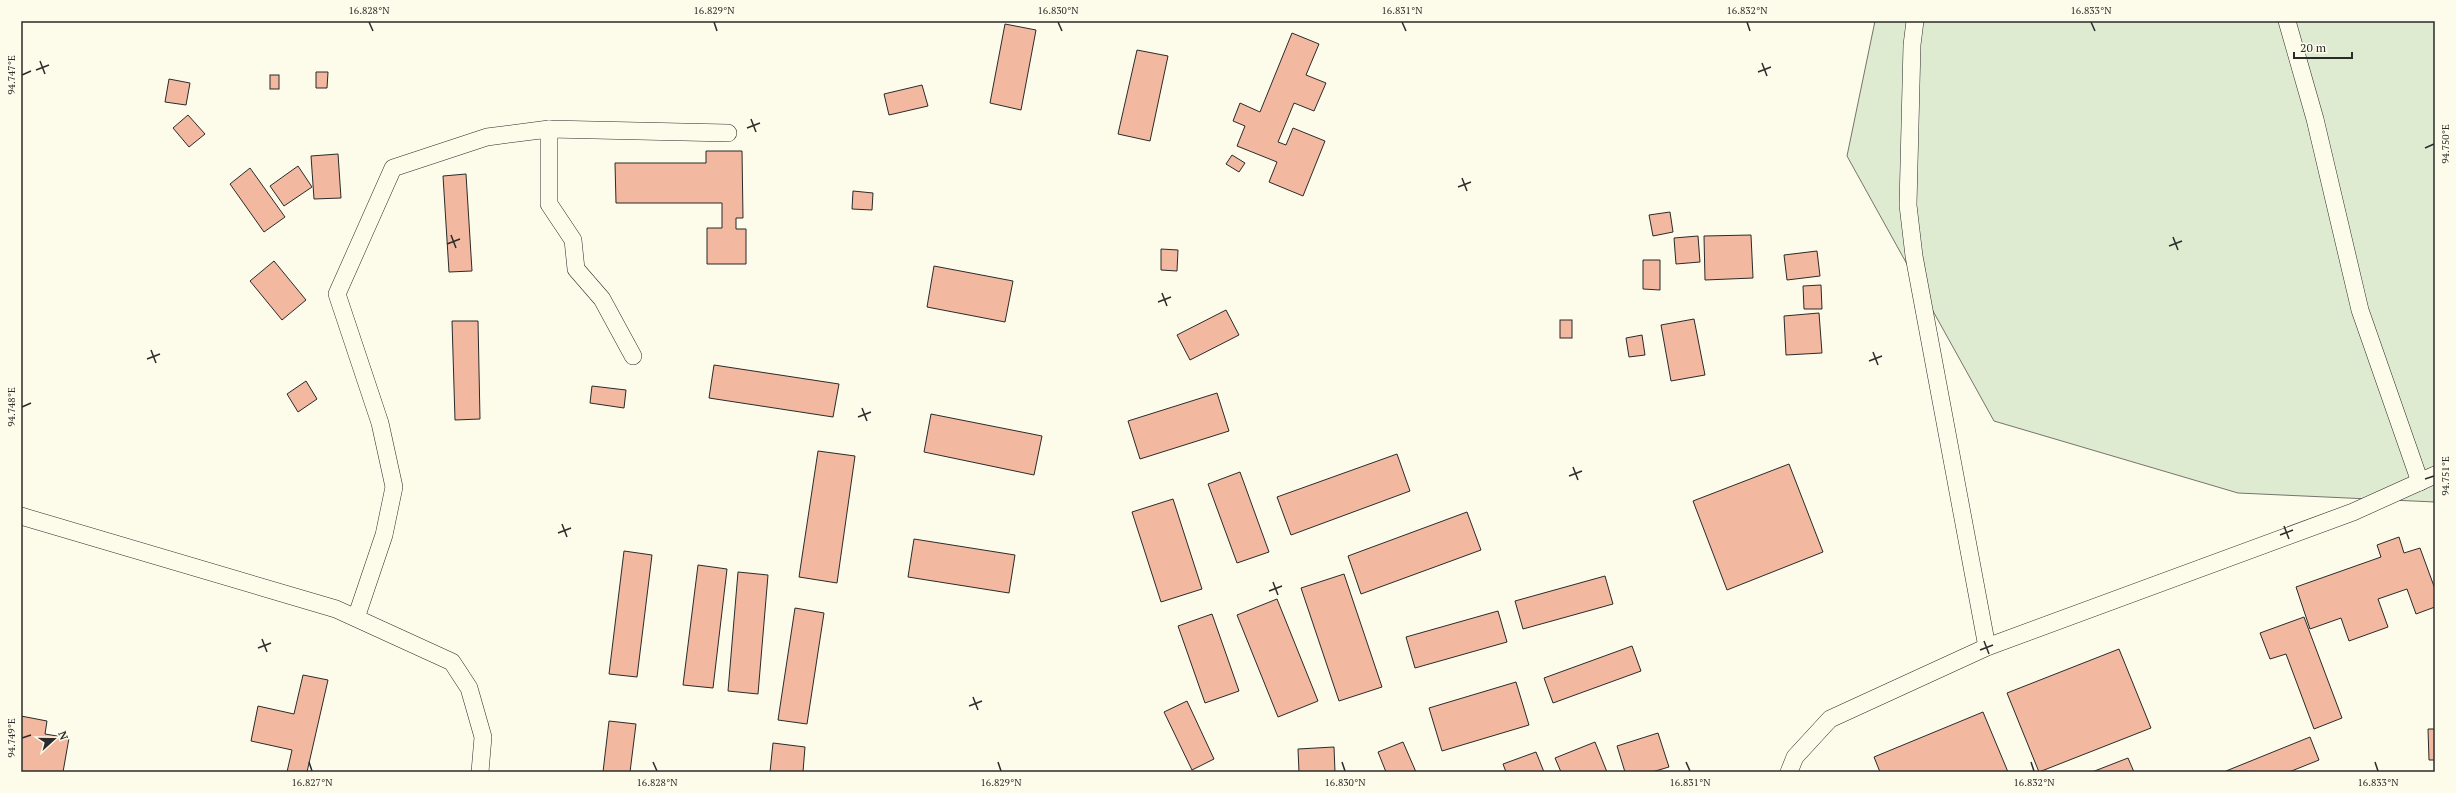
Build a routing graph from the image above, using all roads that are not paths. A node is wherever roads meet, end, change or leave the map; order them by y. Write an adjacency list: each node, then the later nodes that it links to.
1 (1915, 21): 10 (street)
2 (2287, 21): 7 (street)
3 (549, 129): 4 (street); 5 (street); 9 (street)
4 (728, 133)
5 (633, 356)
6 (2435, 475): 7 (street)
7 (2420, 482): 10 (street)
8 (21, 516): 9 (street)
9 (356, 618): 11 (street)
10 (1987, 648): 12 (street)
11 (480, 772)
12 (1789, 772)

